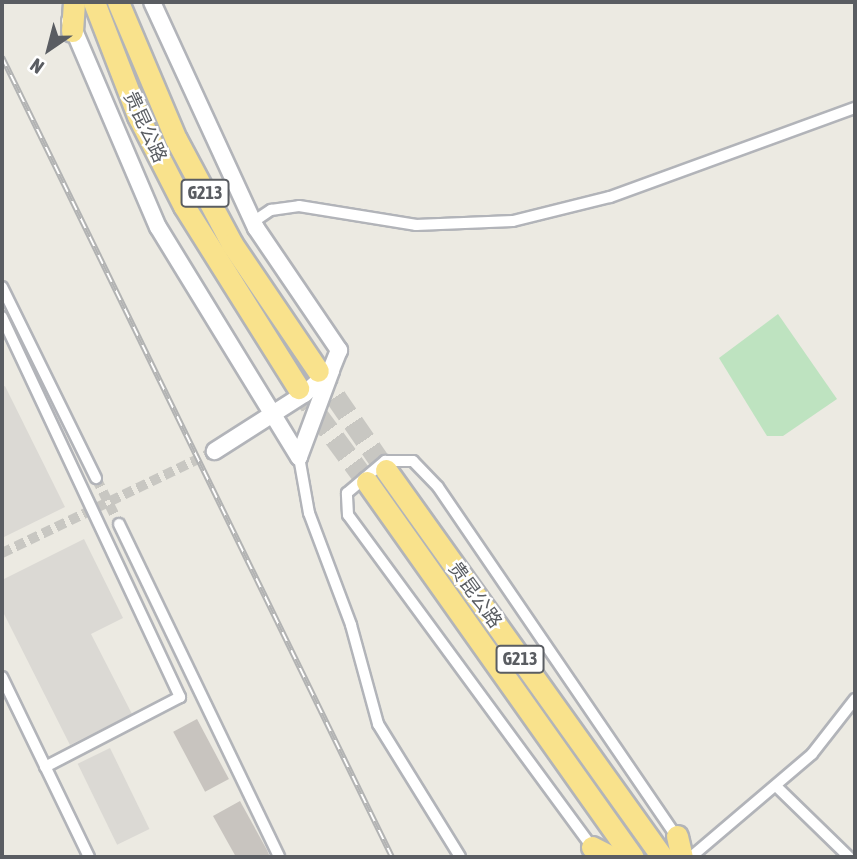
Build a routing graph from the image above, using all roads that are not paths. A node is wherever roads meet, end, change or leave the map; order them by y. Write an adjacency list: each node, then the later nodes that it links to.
1 (66, 2): 7 (street)
2 (74, 2): 7 (highway)
3 (82, 2): 8 (highway)
4 (94, 2): 8 (highway, 贵昆公路 / G213)
5 (118, 2): 13 (highway, 贵昆公路 / G213)
6 (152, 2): 10 (street)
7 (72, 31): 15 (street)
8 (108, 43): 14 (highway, 贵昆公路 / G213)
9 (855, 108): 10 (street)
10 (253, 222): 13 (street)
11 (2, 286): 19 (street)
12 (2, 317): 24 (street)
13 (324, 370): 15 (street); 17 (street)
14 (298, 388)
15 (275, 417): 16 (street); 17 (street)
16 (215, 451)
17 (299, 457): 34 (street)
18 (386, 470): 31 (highway, 贵昆公路 / G213)
19 (96, 478)
20 (367, 482): 28 (highway, 贵昆公路 / G213)
21 (119, 524): 23 (street)
22 (2, 677): 26 (street)
23 (198, 687): 24 (street); 33 (street)
24 (179, 696): 26 (street)
25 (855, 699): 27 (street)
26 (45, 767): 32 (street)
27 (777, 787): 38 (street); 39 (street)
28 (611, 828): 36 (highway); 37 (highway, 贵昆公路 / G213)
29 (679, 847): 30 (street); 38 (street)
30 (596, 852): 35 (highway)
31 (662, 854)
32 (89, 857)
33 (279, 857)
34 (460, 857)
35 (612, 857)
36 (618, 857)
37 (633, 857)
38 (691, 857)
39 (849, 857)

